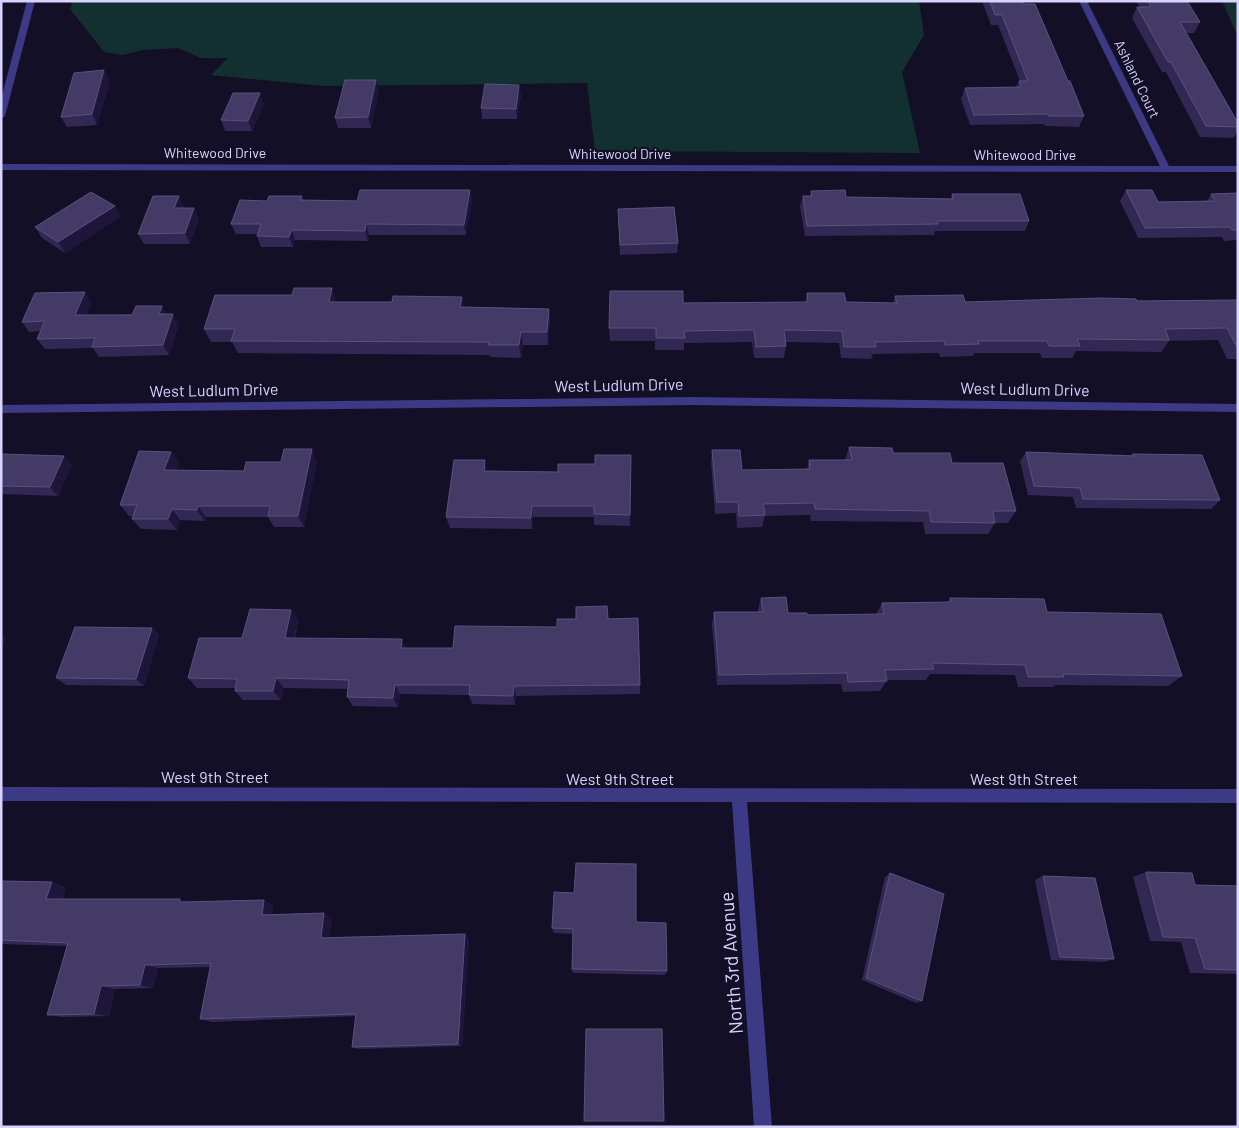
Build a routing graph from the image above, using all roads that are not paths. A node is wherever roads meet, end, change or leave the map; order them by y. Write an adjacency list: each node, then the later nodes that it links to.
1 (30, 1): 3 (street)
2 (1083, 1): 5 (street, Ashland Court)
3 (1, 116)
4 (1, 167): 5 (street, Whitewood Drive)
5 (1166, 169): 6 (street, Whitewood Drive)
6 (1238, 170)
7 (1238, 408): 8 (street, West Ludlum Drive)
8 (1, 409)
9 (1, 794): 11 (street, West 9th Street)
10 (1238, 796): 11 (street, West 9th Street)
11 (739, 797): 12 (street, North 3rd Avenue)
12 (763, 1127)

